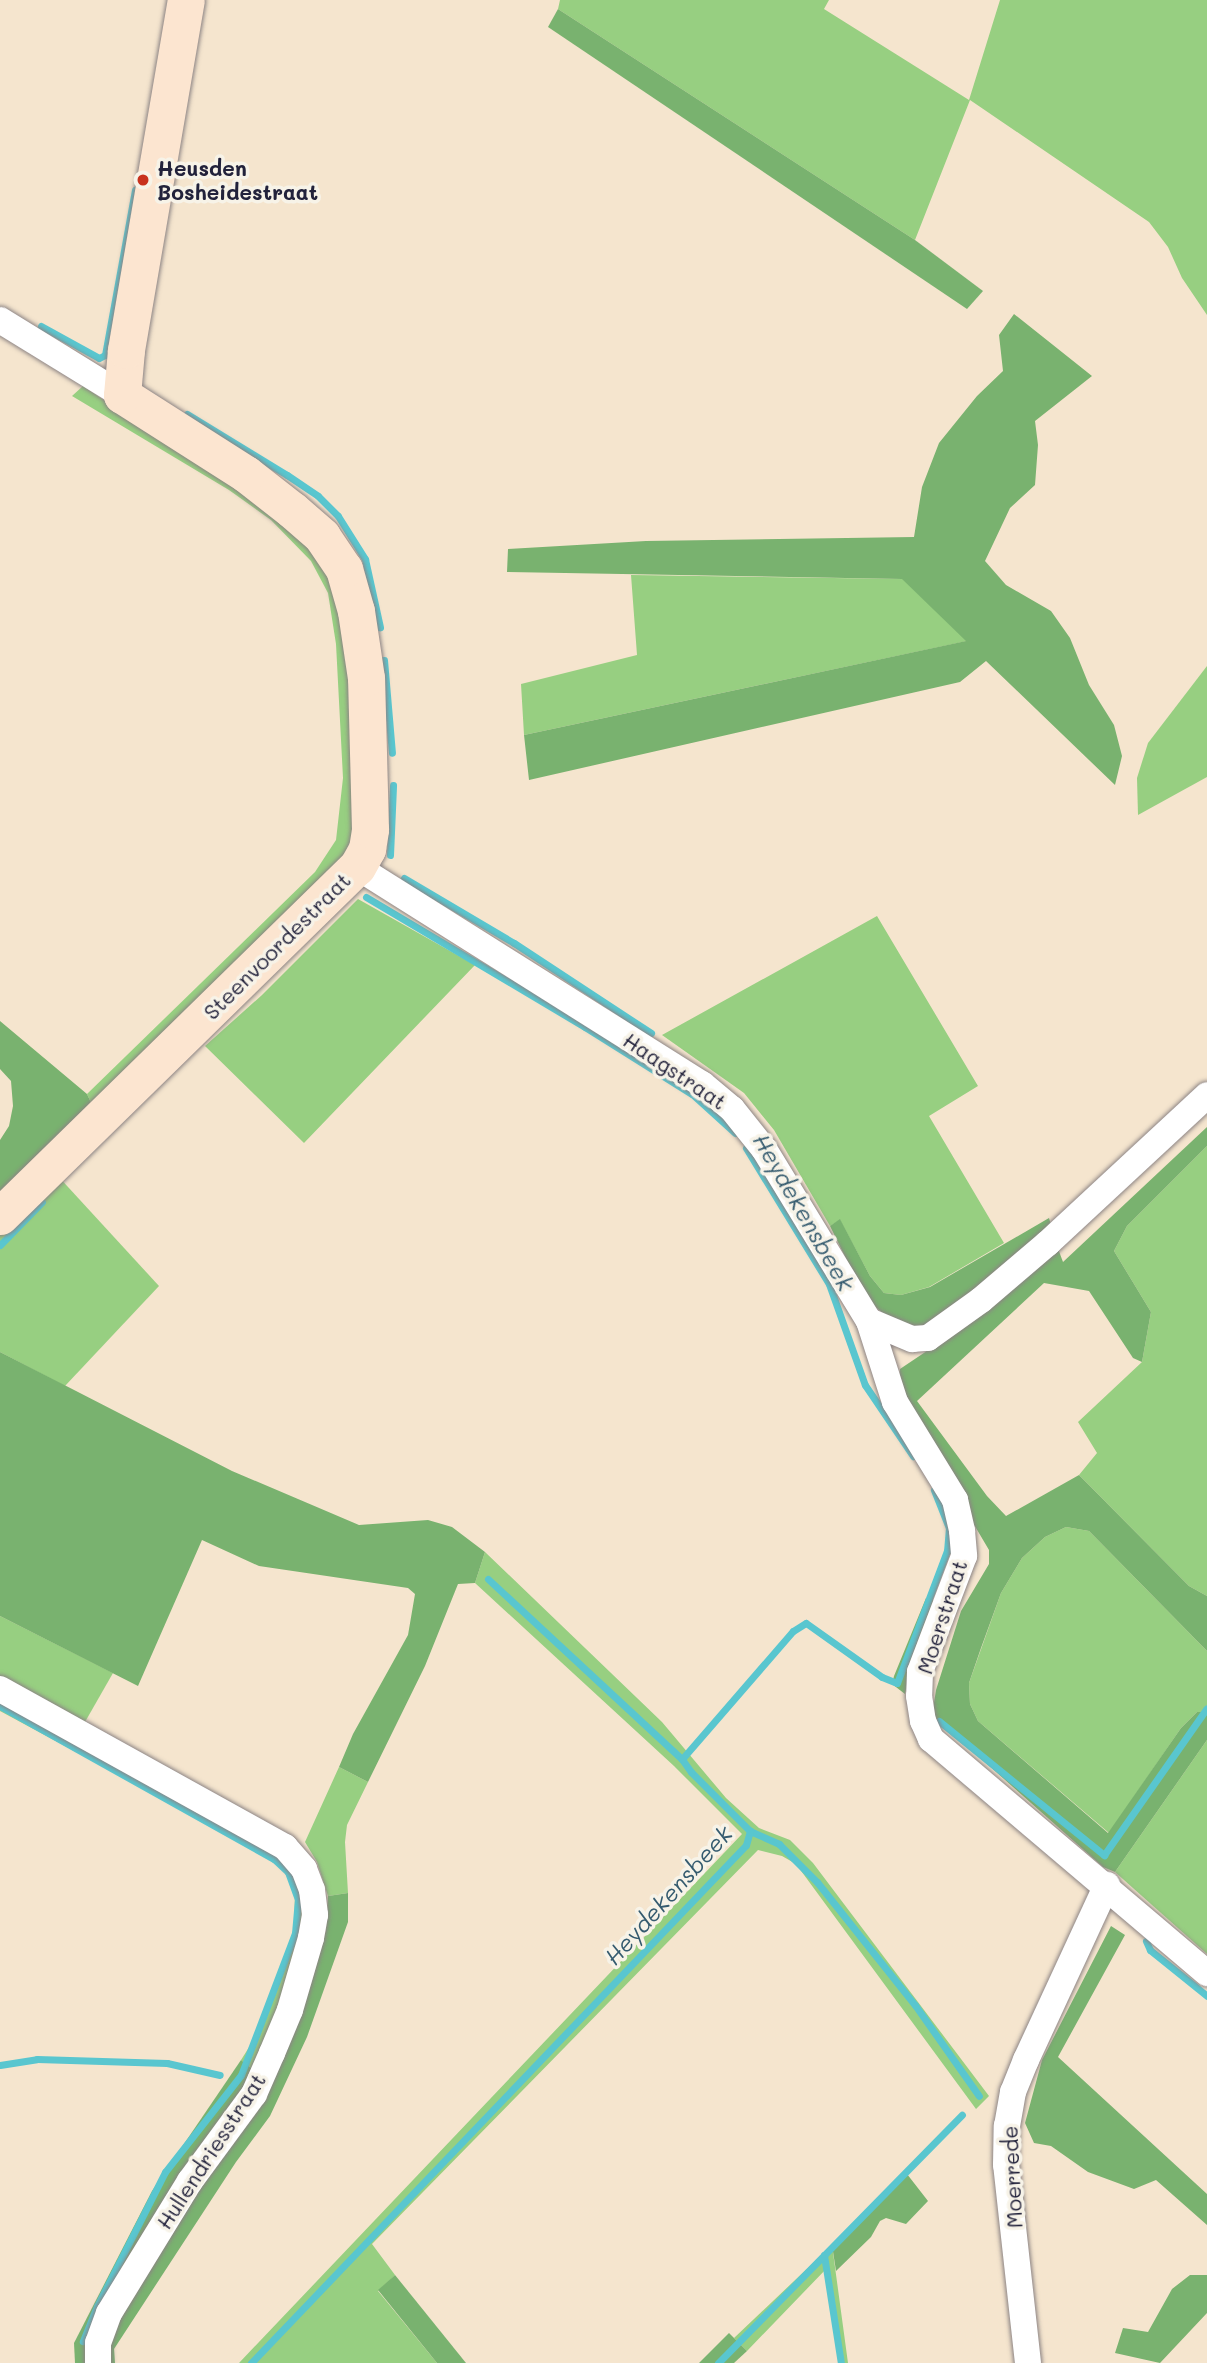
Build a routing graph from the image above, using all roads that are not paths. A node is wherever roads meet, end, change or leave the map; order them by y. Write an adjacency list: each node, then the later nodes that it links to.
1 (186, 0): 3 (street)
2 (0, 320): 3 (street)
3 (122, 395): 4 (street, Steenvoordestraat)
4 (357, 867): 6 (street, Steenvoordestraat); 7 (street, Haagstraat)
5 (1207, 1094): 7 (street)
6 (0, 1216)
7 (869, 1321): 9 (street, Moerstraat)
8 (0, 1689): 11 (street, Hullendriesstraat)
9 (1107, 1885): 10 (street, Moerstraat); 12 (street, Moerrede)
10 (1207, 1973)
11 (98, 2363)
12 (1028, 2363)

